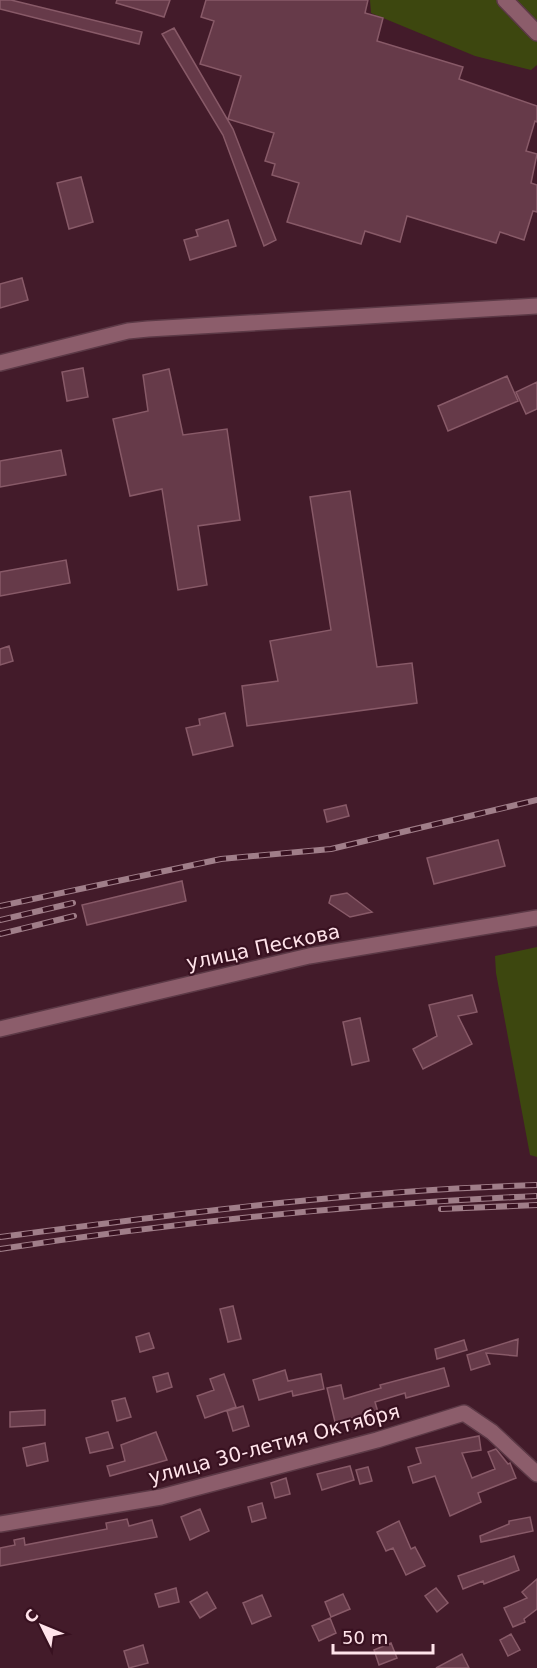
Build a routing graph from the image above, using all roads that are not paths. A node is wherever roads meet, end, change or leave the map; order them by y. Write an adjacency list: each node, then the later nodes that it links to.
1 (505, 0): 2 (street)
2 (537, 33)
3 (537, 306): 4 (street)
4 (0, 363)
5 (537, 918): 6 (street, улица Пескова)
6 (0, 1029)
7 (537, 1474): 8 (street, улица 30-летия Октября)
8 (0, 1524)

